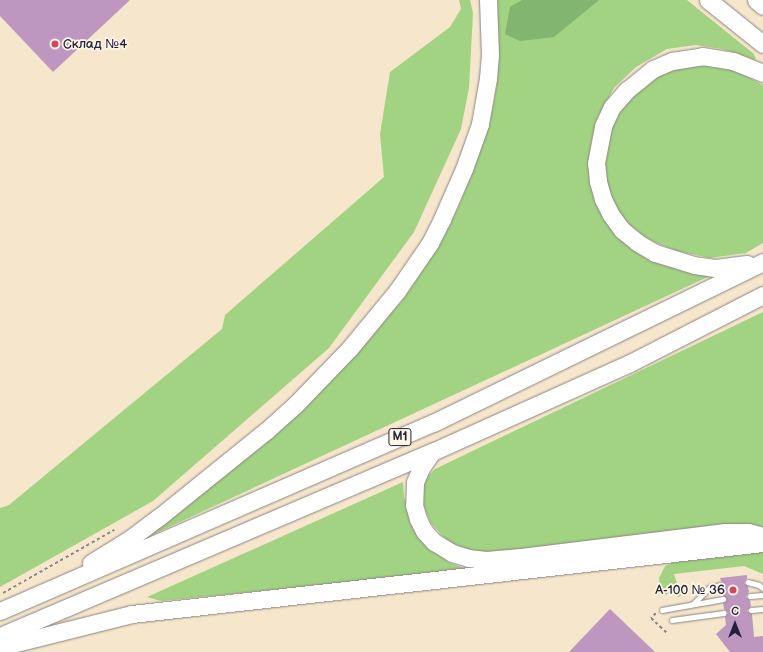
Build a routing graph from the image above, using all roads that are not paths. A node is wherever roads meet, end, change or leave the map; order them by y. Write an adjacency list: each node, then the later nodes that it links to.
1 (488, 0): 17 (highway)
2 (708, 0): 5 (highway)
3 (756, 0): 4 (highway)
4 (763, 6)
5 (763, 44)
6 (763, 73): 7 (highway)
7 (763, 261): 17 (highway, М1)
8 (763, 295): 9 (highway, М1)
9 (432, 452): 10 (highway); 26 (highway, М1)
10 (763, 536)
11 (763, 543): 27 (highway)
12 (748, 582): 14 (lane)
13 (721, 585): 19 (lane)
14 (763, 588)
15 (763, 595): 16 (lane)
16 (750, 596)
17 (31, 598): 23 (highway, М1)
18 (723, 598): 19 (lane)
19 (693, 604): 21 (lane)
20 (763, 609): 22 (lane)
21 (662, 610)
22 (751, 610)
23 (0, 611)
24 (724, 612): 25 (lane)
25 (672, 620)
26 (0, 636)
27 (0, 646)

